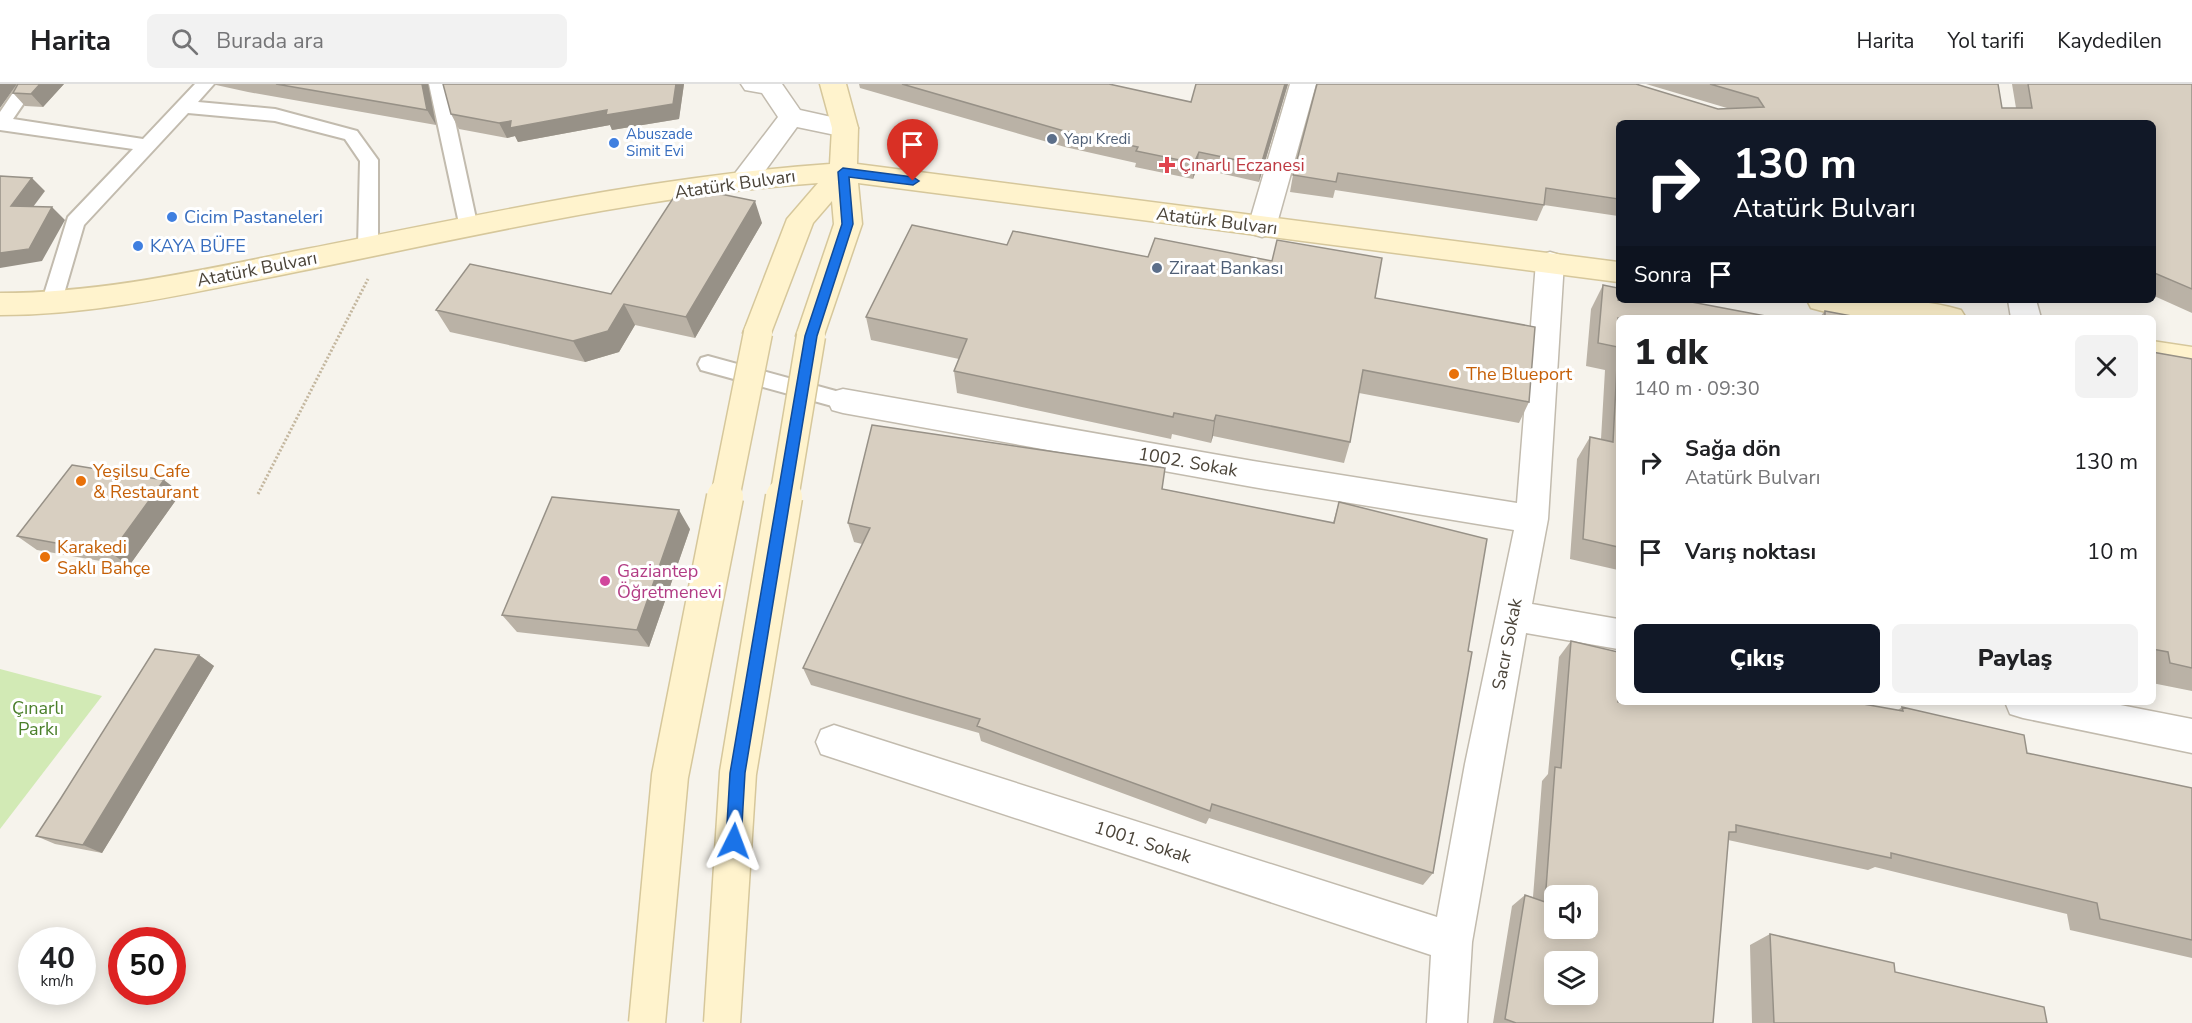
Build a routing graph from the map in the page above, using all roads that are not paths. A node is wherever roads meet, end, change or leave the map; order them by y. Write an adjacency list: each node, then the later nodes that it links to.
1 (27, 84): 9 (lane)
2 (205, 84): 7 (lane)
3 (438, 84): 14 (lane)
4 (754, 84): 8 (street)
5 (834, 84): 10 (main road)
6 (1303, 84): 15 (street)
7 (184, 107): 11 (lane); 16 (lane)
8 (791, 117): 10 (street); 13 (street)
9 (1, 124): 11 (lane)
10 (845, 128): 12 (main road)
11 (145, 145): 21 (lane)
12 (843, 172): 13 (main road, Atatürk Bulvarı); 15 (main road, Atatürk Bulvarı); 34 (main road, bridge); 35 (main road, bridge)
13 (745, 179): 14 (main road, Atatürk Bulvarı)
14 (469, 228): 16 (main road, Atatürk Bulvarı)
15 (1262, 228): 17 (main road, Atatürk Bulvarı)
16 (377, 246): 21 (main road, Atatürk Bulvarı)
17 (1550, 262): 18 (main road, Atatürk Bulvarı); 27 (street, Sacır Sokak)
18 (1616, 272)
19 (1843, 303): 22 (main road)
20 (0, 304): 21 (main road, Atatürk Bulvarı)
21 (51, 304)
22 (1929, 315)
23 (2156, 353): 24 (main road)
24 (2192, 359)
25 (708, 364): 26 (lane)
26 (843, 401): 27 (street, 1002. Sokak)
27 (1532, 519): 28 (street, Sacır Sokak)
28 (1513, 616): 29 (street); 33 (street, Sacır Sokak)
29 (1616, 633)
30 (2038, 705): 31 (street)
31 (2192, 736)
32 (834, 742): 33 (street, 1001. Sokak)
33 (1452, 942): 36 (street, Sacır Sokak)
34 (647, 1023)
35 (722, 1023)
36 (1447, 1023)

